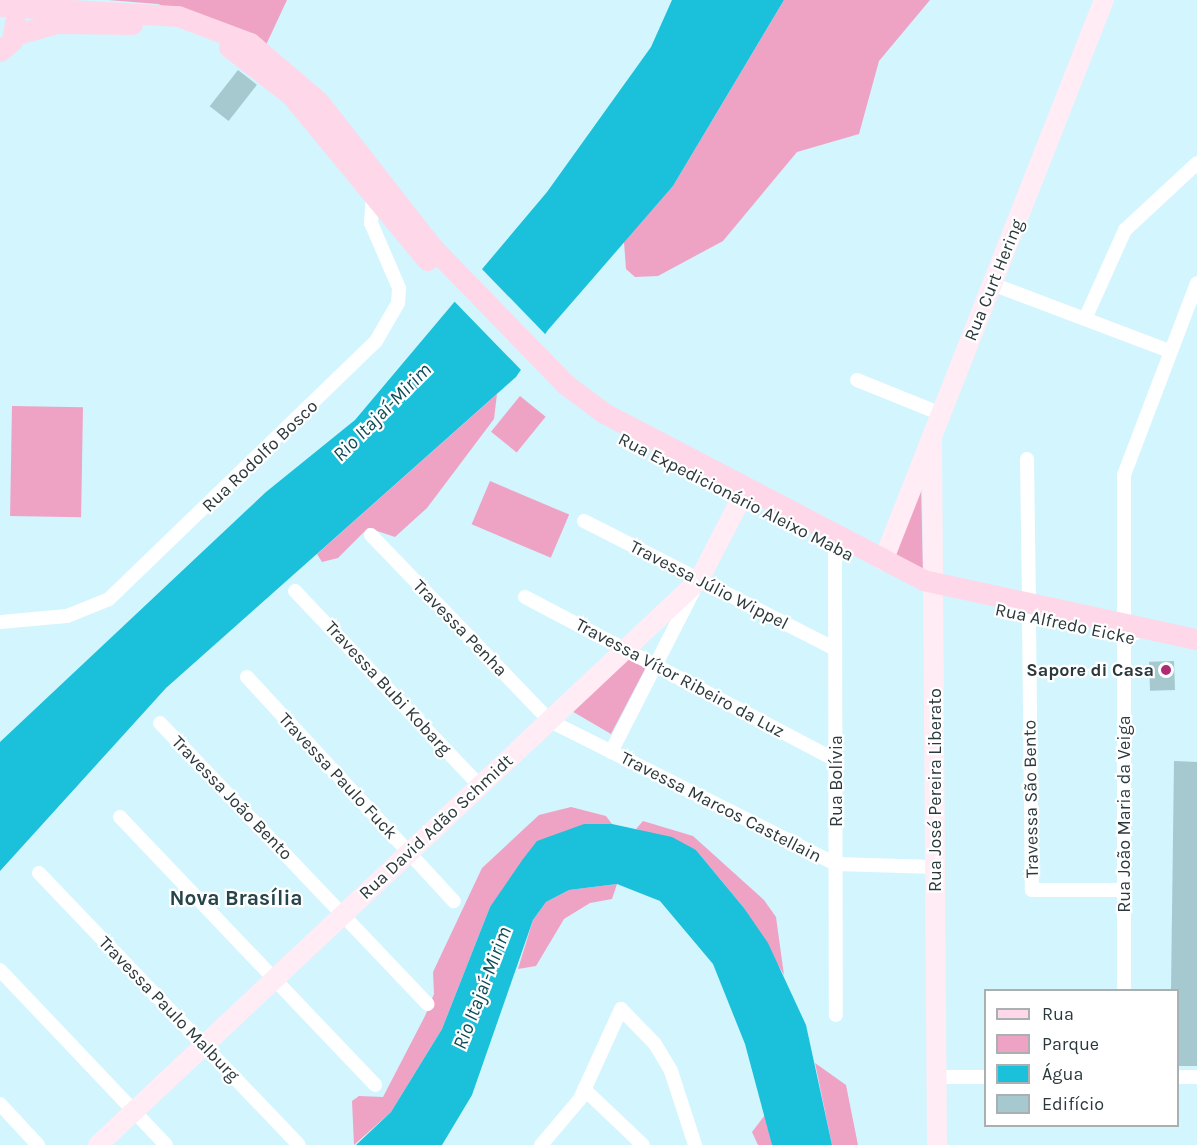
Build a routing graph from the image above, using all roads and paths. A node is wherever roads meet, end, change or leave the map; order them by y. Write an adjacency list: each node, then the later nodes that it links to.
1 (1104, 0): 9 (main road, Rua Curt Hering)
2 (1, 6): 3 (main road); 4 (main road)
3 (4, 49): 4 (main road)
4 (330, 126): 6 (main road); 7 (main road)
5 (1197, 163): 10 (street)
6 (374, 195): 7 (main road); 26 (street, Rua Rodolfo Bosco)
7 (428, 252): 16 (main road, Rua Expedicionário Aleixo Maba)
8 (1197, 283): 11 (street, Rua João Maria da Veiga)
9 (992, 284): 10 (street); 13 (main road, Rua Curt Hering)
10 (1085, 319): 11 (street)
11 (1169, 351): 27 (street, Rua João Maria da Veiga)
12 (857, 380): 13 (street)
13 (941, 414): 14 (main road, Rua Curt Hering)
14 (932, 436): 20 (main road, Rua Curt Hering); 22 (main road, Rua José Pereira Liberato)
15 (1028, 459): 25 (street)
16 (743, 494): 19 (main road, Rua Expedicionário Aleixo Maba); 20 (main road, Rua Expedicionário Aleixo Maba); 21 (main road, Rua David Adão Schmidt)
17 (584, 521): 21 (street, Travessa Júlio Wippel)
18 (371, 535): 34 (street, Travessa Penha)
19 (835, 548): 22 (main road, Rua Expedicionário Aleixo Maba); 30 (street, Rua Bolívia)
20 (883, 561): 22 (main road, Rua Expedicionário Aleixo Maba)
21 (699, 580): 29 (main road, Rua David Adão Schmidt); 30 (street, Travessa Júlio Wippel); 32 (street)
22 (934, 590): 25 (main road, Rua Alfredo Eicke); 42 (main road, Rua José Pereira Liberato)
23 (295, 591): 38 (street, Travessa Bubi Kobarg)
24 (525, 597): 29 (street, Travessa Vítor Ribeiro da Luz)
25 (1029, 611): 27 (main road, Rua Alfredo Eicke); 44 (street, Travessa São Bento)
26 (0, 622)
27 (1124, 631): 28 (main road, Rua Alfredo Eicke); 31 (main road, Rua Alfredo Eicke); 44 (street, Rua João Maria da Veiga)
28 (1197, 639)
29 (625, 649): 32 (street, Travessa Vítor Ribeiro da Luz); 34 (main road, Rua David Adão Schmidt)
30 (835, 649): 37 (street, Rua Bolívia)
31 (1197, 652)
32 (656, 665): 36 (street); 37 (street, Travessa Vítor Ribeiro da Luz)
33 (247, 677): 40 (street, Travessa Paulo Fuck)
34 (550, 721): 36 (street, Travessa Marcos Castellain); 38 (main road, Rua David Adão Schmidt)
35 (160, 723): 46 (street, Travessa João Bento)
36 (611, 752): 41 (street, Travessa Marcos Castellain)
37 (836, 760): 41 (street, Rua Bolívia)
38 (480, 786): 40 (main road, Rua David Adão Schmidt)
39 (120, 817): 48 (street)
40 (409, 852): 45 (street, Travessa Paulo Fuck); 46 (main road, Rua David Adão Schmidt)
41 (836, 864): 42 (street, Travessa Marcos Castellain); 51 (street, Rua Bolívia)
42 (935, 867): 53 (main road, Rua José Pereira Liberato)
43 (39, 873): 52 (street, Travessa Paulo Malburg)
44 (1124, 890): 49 (street, Rua João Maria da Veiga)
45 (454, 901)
46 (343, 915): 48 (main road, Rua David Adão Schmidt); 50 (street, Travessa João Bento)
47 (0, 970): 60 (street)
48 (274, 979): 52 (main road, Rua David Adão Schmidt); 57 (street)
49 (1124, 989)
50 (428, 1004)
51 (836, 1015)
52 (204, 1045): 60 (main road, Rua David Adão Schmidt); 64 (street, Travessa Paulo Malburg)
53 (937, 1077): 54 (street); 68 (main road, Rua José Pereira Liberato)
54 (984, 1077)
55 (1179, 1077): 56 (street)
56 (1197, 1077)
57 (375, 1085)
58 (584, 1089): 65 (street); 66 (street); 67 (street)
59 (0, 1104): 61 (street)
60 (134, 1111): 62 (main road, Rua David Adão Schmidt); 63 (street)
61 (38, 1145)
62 (98, 1145)
63 (166, 1145)
64 (299, 1145)
65 (542, 1145)
66 (643, 1145)
67 (695, 1145)
68 (937, 1145)

